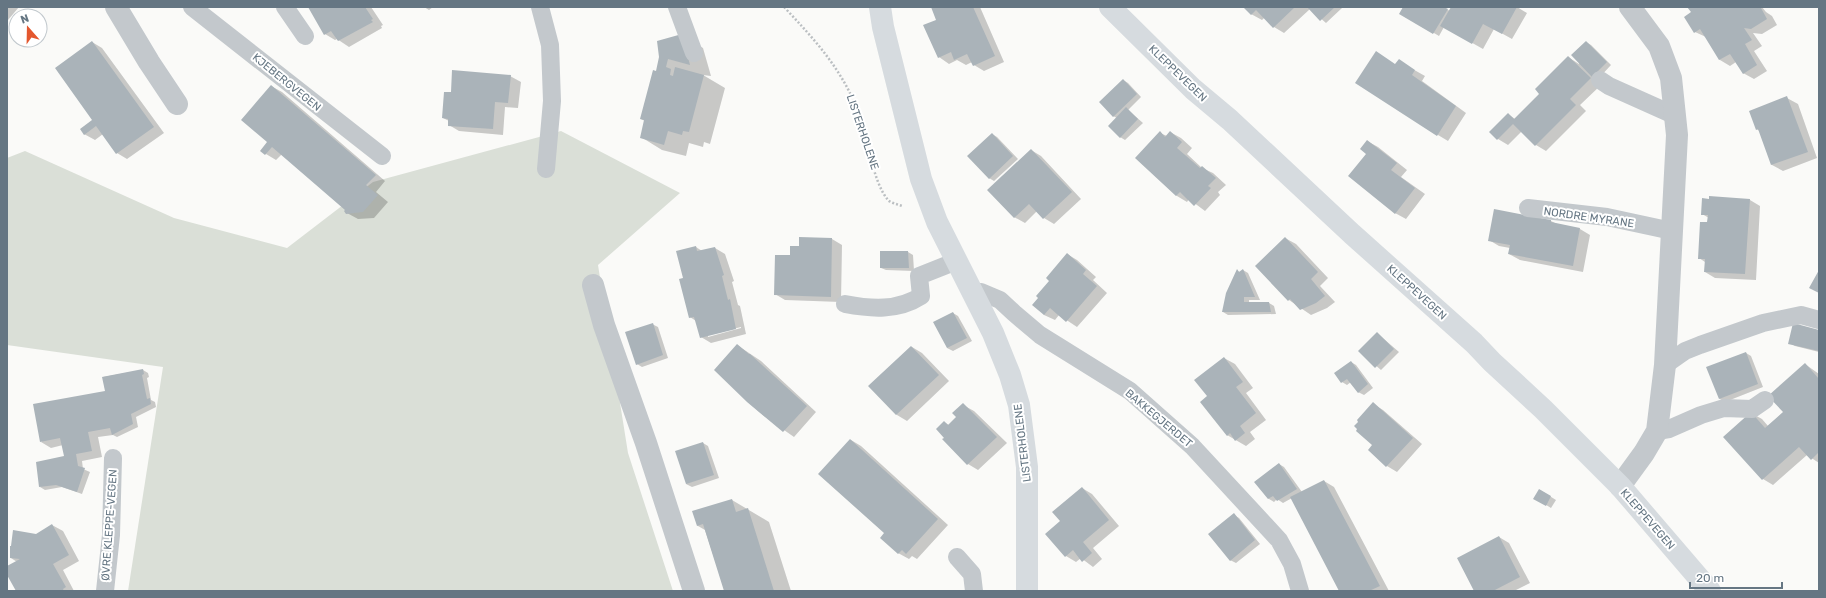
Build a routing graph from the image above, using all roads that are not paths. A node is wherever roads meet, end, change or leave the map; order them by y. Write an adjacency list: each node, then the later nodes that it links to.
1 (116, 7): 12 (street)
2 (192, 7): 14 (lane, KJEBERGVEGEN)
3 (285, 7): 9 (lane)
4 (540, 7): 15 (lane)
5 (677, 7): 10 (lane)
6 (880, 7): 18 (main road, LISTERHOLENE)
7 (1110, 7): 27 (main road, KLEPPEVEGEN)
8 (1630, 7): 13 (street)
9 (305, 36)
10 (694, 53)
11 (1600, 80): 13 (lane)
12 (177, 104)
13 (1676, 116): 17 (street)
14 (382, 156)
15 (546, 169)
16 (1528, 208): 17 (lane, NORDRE MYRANE)
17 (1672, 231): 23 (street)
18 (957, 261): 20 (main road, LISTERHOLENE); 21 (lane)
19 (593, 285): 30 (street)
20 (974, 293): 32 (main road, LISTERHOLENE); 33 (lane, BAKKEGJERDET)
21 (845, 304)
22 (1819, 320): 23 (lane)
23 (1665, 365): 25 (street)
24 (1765, 400): 25 (lane)
25 (1657, 431): 27 (street)
26 (113, 458): 29 (lane, ØVRE KLEPPE-VEGEN)
27 (1620, 486): 34 (main road, KLEPPEVEGEN)
28 (957, 557): 31 (lane)
29 (105, 591)
30 (694, 591)
31 (974, 591)
32 (1027, 591)
33 (1300, 591)
34 (1710, 591)

